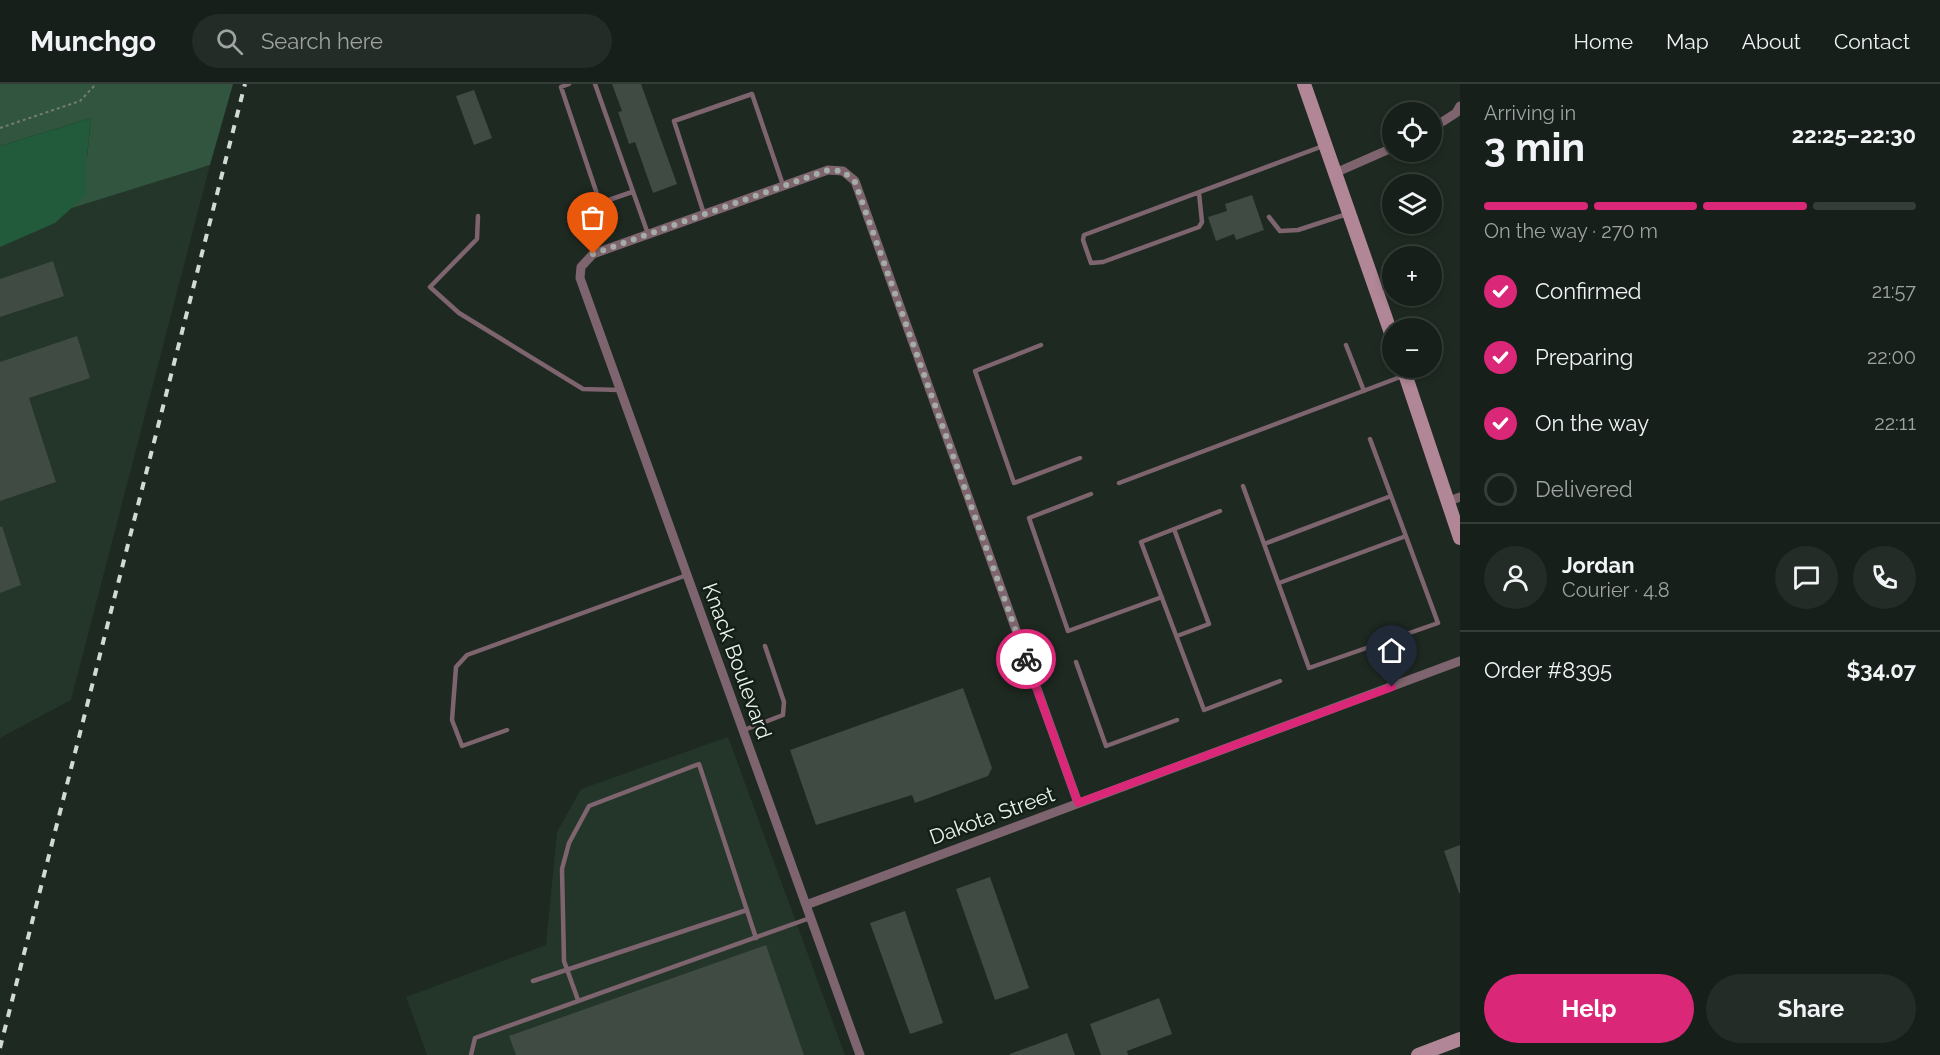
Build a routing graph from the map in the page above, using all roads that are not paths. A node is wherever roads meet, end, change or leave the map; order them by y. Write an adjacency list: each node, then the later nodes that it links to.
1 (569, 84): 10 (lane)
2 (595, 84): 10 (lane)
3 (1304, 84): 6 (street)
4 (1460, 106): 5 (street)
5 (1442, 122)
6 (1326, 146): 8 (street); 11 (lane)
7 (1382, 152): 8 (street)
8 (1335, 173): 12 (street)
9 (784, 186): 13 (street); 13 (lane); 47 (street)
10 (632, 192): 16 (lane)
11 (1199, 193): 11 (lane)
12 (1349, 213): 15 (lane); 17 (street)
13 (704, 214): 16 (street)
14 (478, 216): 22 (lane)
15 (1269, 217)
16 (648, 234): 22 (street, Knack Boulevard)
17 (1386, 318)
18 (1041, 345): 25 (lane)
19 (1346, 345): 23 (lane)
20 (1390, 378): 23 (lane)
21 (1407, 378): 30 (street)
22 (620, 390): 36 (street, Knack Boulevard)
23 (1364, 391): 26 (lane)
24 (1370, 439): 29 (lane)
25 (1080, 458)
26 (1119, 483)
27 (1243, 486): 35 (lane)
28 (1091, 494): 38 (lane)
29 (1391, 496): 33 (lane); 35 (lane)
30 (1454, 499): 34 (street)
31 (1220, 511): 32 (lane)
32 (1174, 529): 38 (lane); 39 (lane)
33 (1406, 536): 37 (lane); 37 (lane)
34 (1460, 538)
35 (1264, 544): 37 (lane)
36 (687, 575): 45 (lane); 46 (street, Knack Boulevard)
37 (1279, 584)
38 (1162, 597): 39 (lane)
39 (1177, 636): 43 (lane)
40 (765, 646): 46 (lane)
41 (1460, 661): 47 (street, Dakota Street)
42 (1076, 662): 44 (lane)
43 (1280, 681)
44 (1177, 720)
45 (507, 730)
46 (743, 730): 48 (street, Knack Boulevard)
47 (1078, 803): 48 (street, Dakota Street)
48 (806, 905): 50 (street, Knack Boulevard)
49 (747, 910): 51 (lane); 52 (lane); 52 (lane)
50 (810, 918): 51 (lane); 57 (street, Knack Boulevard)
51 (756, 938): 54 (lane)
52 (567, 970): 53 (lane); 54 (lane)
53 (533, 981)
54 (578, 1000): 56 (lane)
55 (1460, 1039): 58 (street)
56 (471, 1055)
57 (860, 1055)
58 (1418, 1055)

